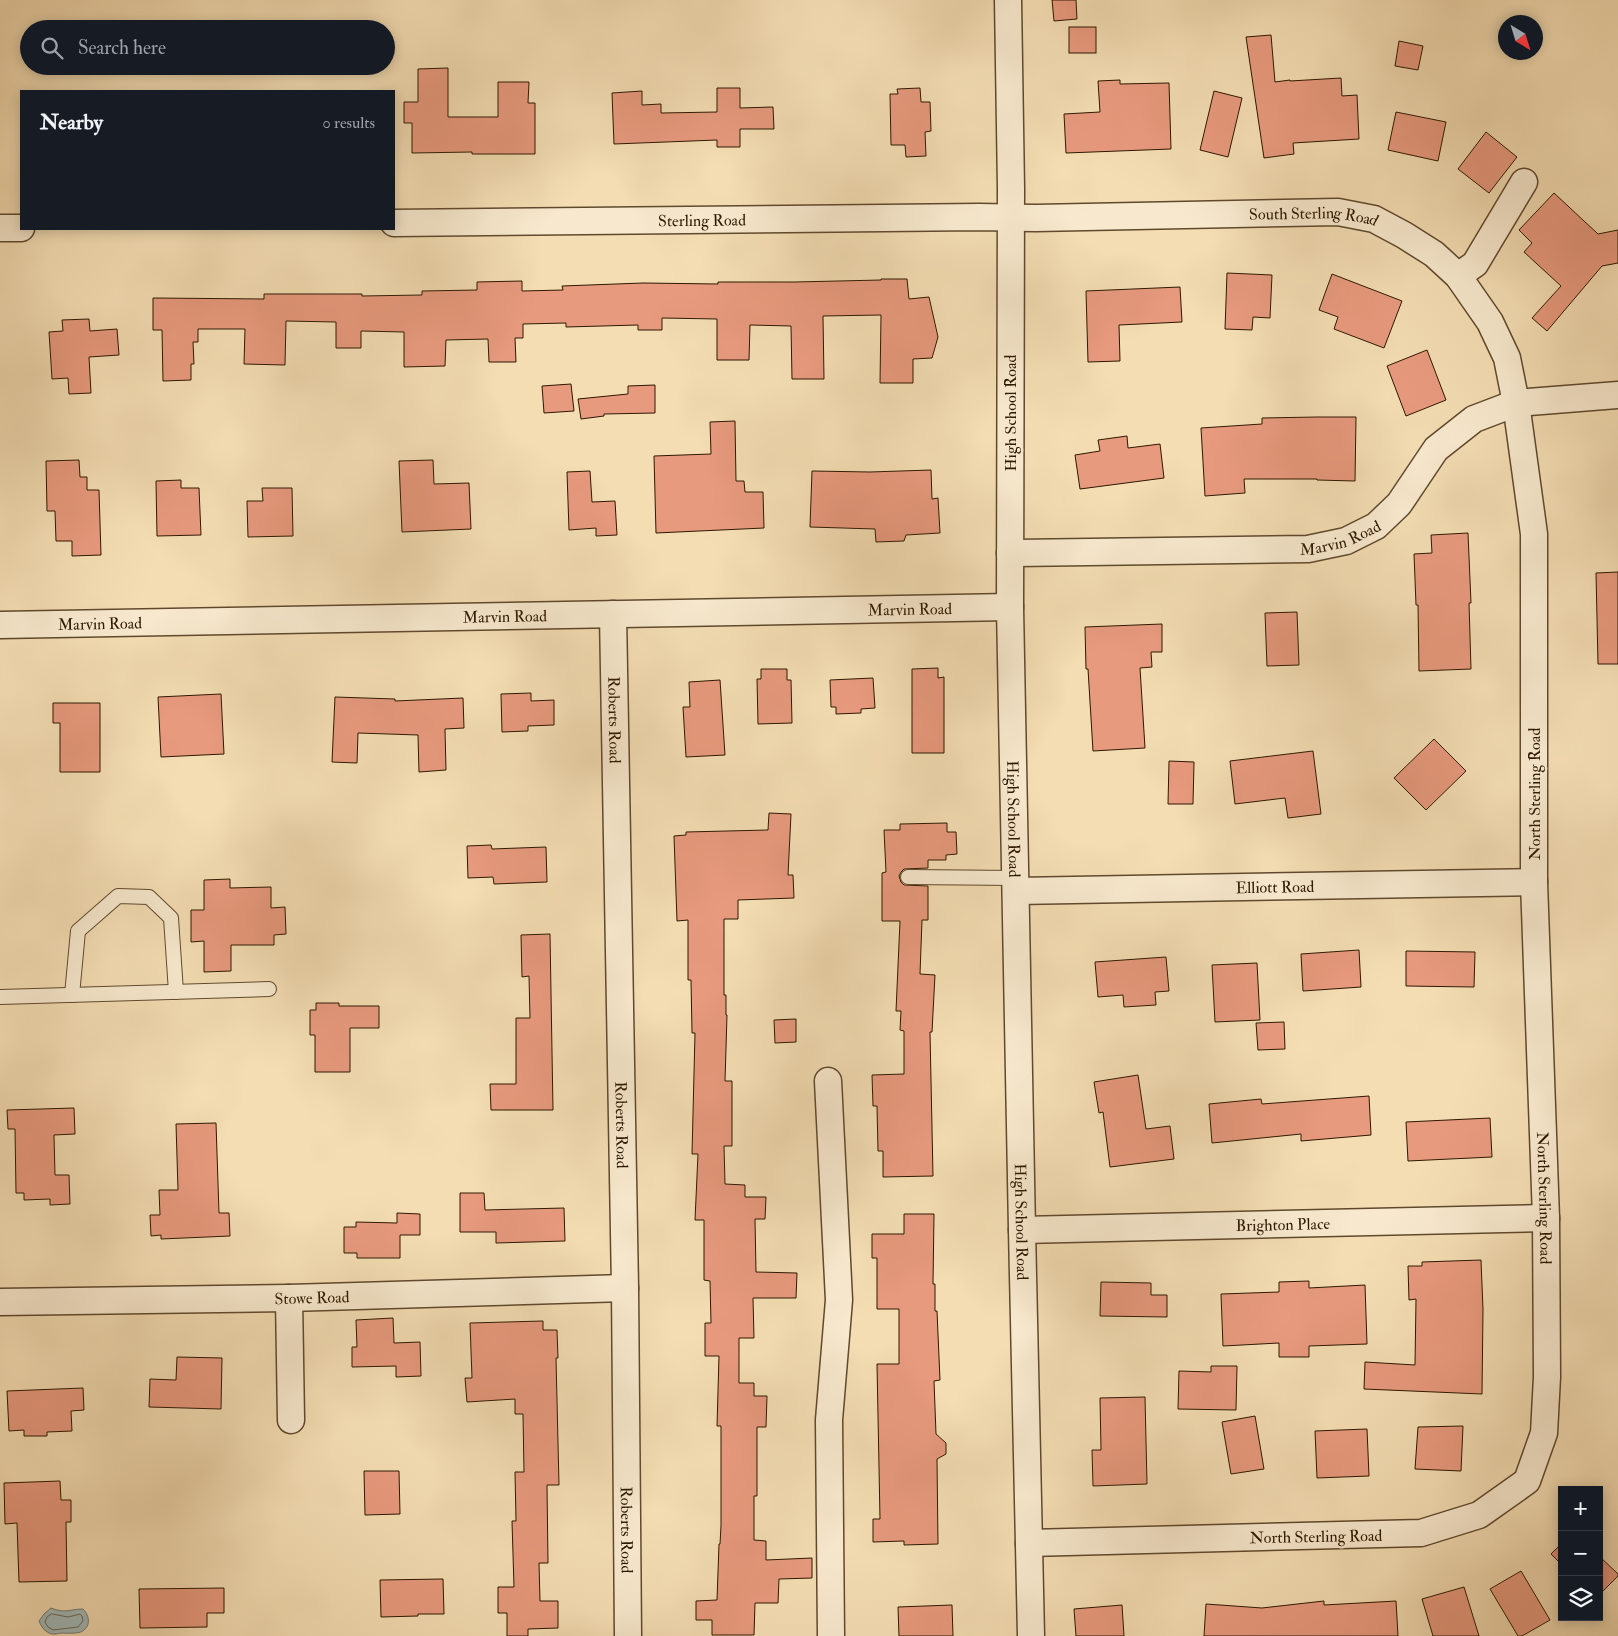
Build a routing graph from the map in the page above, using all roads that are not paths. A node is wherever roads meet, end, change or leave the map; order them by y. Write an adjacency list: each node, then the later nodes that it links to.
1 (1008, 0): 3 (street, High School Road)
2 (1524, 182): 7 (street)
3 (1010, 217): 4 (street, Sterling Road); 7 (street, South Sterling Road); 10 (street, High School Road)
4 (395, 224)
5 (0, 228): 6 (street)
6 (20, 228)
7 (1458, 276): 9 (street, South Sterling Road)
8 (1618, 395): 9 (street, Marvin Road)
9 (1516, 403): 10 (street, Marvin Road); 15 (street, North Sterling Road)
10 (1010, 553): 11 (street, High School Road)
11 (1010, 607): 12 (street, Marvin Road); 16 (street, High School Road)
12 (613, 614): 13 (street, Marvin Road); 24 (street, Roberts Road)
13 (0, 625)
14 (908, 877): 16 (lane)
15 (1534, 882): 16 (street, Elliott Road); 22 (street, North Sterling Road)
16 (1016, 884): 23 (street, High School Road)
17 (269, 989): 18 (lane)
18 (176, 992): 19 (lane); 19 (lane)
19 (72, 995): 20 (lane)
20 (0, 997)
21 (828, 1081): 30 (street)
22 (1546, 1218): 23 (street, Brighton Place); 28 (street, North Sterling Road)
23 (1022, 1230): 28 (street, High School Road)
24 (625, 1288): 25 (street, Stowe Road); 29 (street, Roberts Road)
25 (289, 1298): 26 (street, Stowe Road); 27 (street)
26 (0, 1302)
27 (291, 1420)
28 (1029, 1543): 31 (street, High School Road)
29 (628, 1636)
30 (831, 1636)
31 (1031, 1636)

